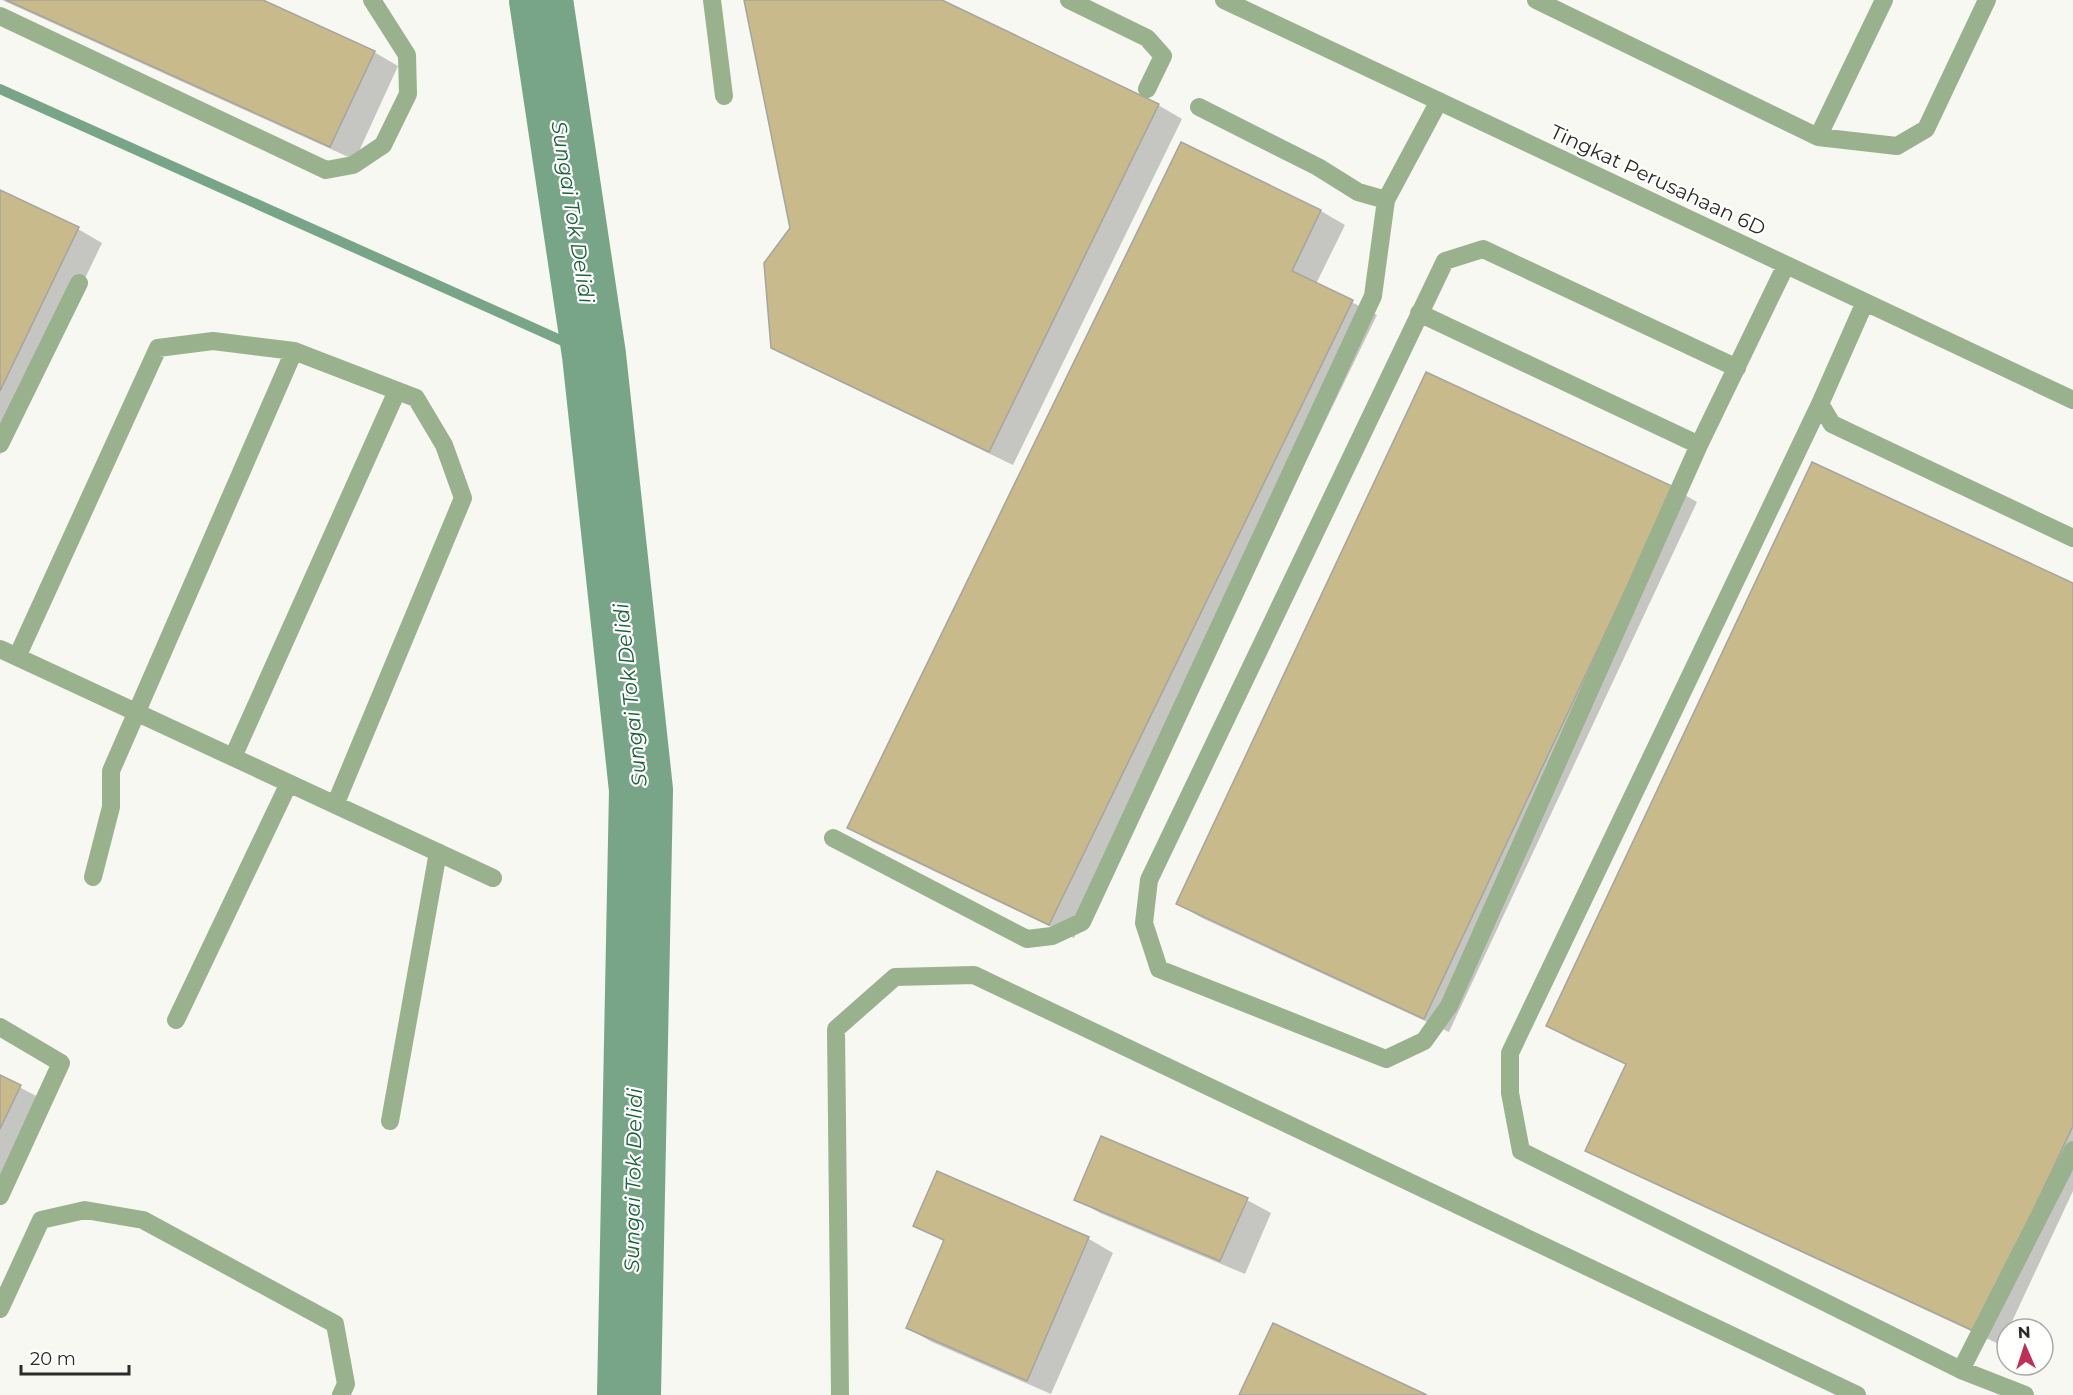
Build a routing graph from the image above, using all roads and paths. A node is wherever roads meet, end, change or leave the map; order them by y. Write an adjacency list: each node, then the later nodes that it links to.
1 (372, 0): 8 (street)
2 (712, 0): 10 (street)
3 (1069, 0): 9 (street)
4 (1224, 0): 11 (street, Tingkat Perusahaan 6D)
5 (1536, 0): 13 (street)
6 (1884, 0): 13 (street)
7 (1987, 0): 13 (street)
8 (0, 16)
9 (1147, 89)
10 (724, 96)
11 (1439, 101): 14 (street); 15 (street, Tingkat Perusahaan 6D)
12 (1199, 107): 14 (street)
13 (1818, 137)
14 (1386, 200): 32 (street)
15 (1786, 265): 17 (street, Tingkat Perusahaan 6D); 20 (street)
16 (79, 283): 24 (street)
17 (1865, 302): 22 (street, Tingkat Perusahaan 6D); 23 (street)
18 (1419, 313): 20 (street); 25 (street); 25 (street)
19 (294, 351): 21 (street); 27 (street); 28 (street)
20 (1737, 368): 25 (street)
21 (397, 391): 29 (street); 31 (street)
22 (2073, 400)
23 (1820, 405): 26 (street); 42 (street)
24 (0, 444)
25 (1699, 445)
26 (2073, 538)
27 (8, 653): 28 (street)
28 (138, 713): 29 (street); 34 (street)
29 (233, 757): 30 (street)
30 (289, 783): 31 (street); 36 (street)
31 (335, 805): 33 (street)
32 (833, 838)
33 (438, 852): 35 (street); 38 (street)
34 (93, 877)
35 (493, 878)
36 (176, 1020)
37 (0, 1027): 40 (street)
38 (390, 1121)
39 (2073, 1150): 42 (street)
40 (0, 1196)
41 (0, 1309): 43 (street)
42 (1961, 1370): 46 (street)
43 (341, 1395)
44 (840, 1395): 45 (street)
45 (1857, 1395)
46 (2025, 1395)

